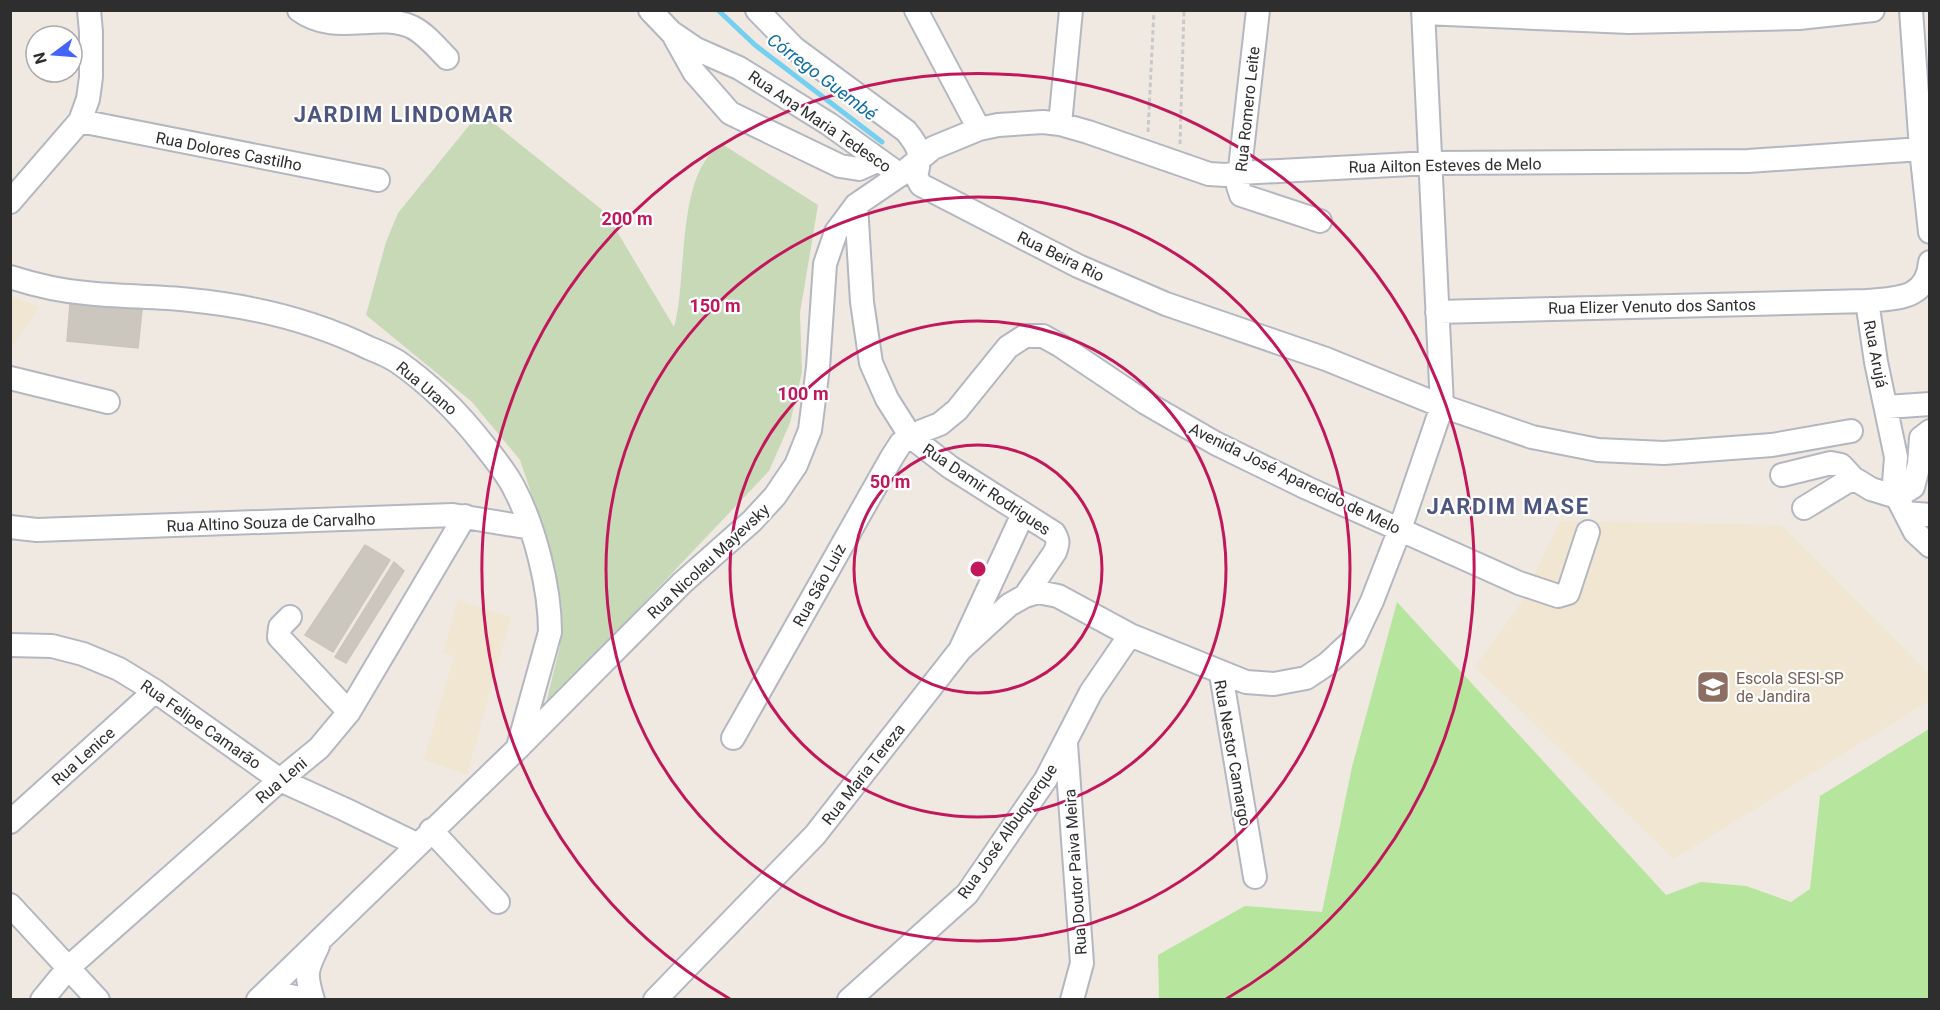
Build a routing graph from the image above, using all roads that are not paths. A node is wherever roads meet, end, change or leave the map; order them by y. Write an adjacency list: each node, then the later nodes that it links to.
1 (89, 10): 13 (street)
2 (299, 10): 12 (street)
3 (650, 10): 11 (street, Rua Ana Maria Tedesco)
4 (757, 10): 17 (street, Rua Beira Rio)
5 (916, 10): 15 (street)
6 (1071, 10): 14 (street)
7 (1257, 10): 20 (street, Rua Romero Leite)
8 (1873, 10): 10 (street)
9 (1911, 10): 16 (street)
10 (1423, 12): 19 (street)
11 (671, 33): 18 (street, Rua Ana Maria Tedesco); 18 (street)
12 (447, 58)
13 (80, 121): 22 (street, Rua Dolores Castilho); 23 (street)
14 (1060, 124): 15 (street, Rua Ailton Esteves de Melo); 20 (street, Rua Ailton Esteves de Melo)
15 (978, 129): 17 (street, Rua Nicolau Mayevsky)
16 (1925, 150): 19 (street, Rua Ailton Esteves de Melo); 26 (street)
17 (921, 158): 21 (street, Rua Nicolau Mayevsky); 35 (street, Rua Beira Rio)
18 (879, 160): 21 (street, Rua Ana Maria Tedesco)
19 (1430, 163): 20 (street, Rua Ailton Esteves de Melo); 31 (street)
20 (1240, 173): 25 (street, Rua Romero Leite)
21 (900, 175): 24 (street, Rua Nicolau Mayevsky)
22 (378, 180)
23 (10, 202)
24 (856, 205): 39 (street, Rua Damir Rodrigues); 62 (street, Rua Nicolau Mayevsky)
25 (1320, 221)
26 (1929, 232)
27 (1929, 262): 29 (street, Rua Arujá)
28 (10, 277): 48 (street, Rua Urano)
29 (1920, 297): 30 (street, Rua Arujá)
30 (1867, 301): 31 (street, Rua Elizer Venuto dos Santos); 36 (street, Rua Arujá)
31 (1437, 312): 35 (street)
32 (10, 378): 33 (street)
33 (108, 402)
34 (1929, 404): 36 (street)
35 (1442, 406): 37 (street, Rua Beira Rio); 49 (street)
36 (1888, 413): 42 (street, Rua Arujá)
37 (1851, 431)
38 (1929, 431): 42 (street)
39 (911, 437): 44 (street, Rua Damir Rodrigues); 49 (street, Avenida José Aparecido de Melo); 60 (street, Rua São Luiz)
40 (1782, 475): 41 (street)
41 (1853, 478): 42 (street); 43 (street)
42 (1901, 505): 45 (street); 51 (street)
43 (1804, 508)
44 (1023, 514): 52 (street, Rua Damir Rodrigues); 56 (street, Rua Maria Tereza)
45 (1929, 515)
46 (465, 516): 47 (street, Rua Altino Souza de Carvalho); 48 (street, Rua Altino Souza de Carvalho); 59 (street, Rua Leni)
47 (10, 527)
48 (531, 528): 62 (street, Rua Urano)
49 (1400, 529): 50 (street, Avenida José Aparecido de Melo); 57 (street)
50 (1588, 532)
51 (1929, 546)
52 (1025, 596): 54 (street, Rua Nestor Camargo); 56 (street)
53 (290, 617): 59 (street)
54 (1130, 635): 57 (street, Rua Nestor Camargo); 61 (street, Rua José Albuquerque)
55 (10, 645): 58 (street, Rua Felipe Camarão)
56 (960, 651): 77 (street, Rua Maria Tereza)
57 (1221, 674): 66 (street, Rua Nestor Camargo)
58 (155, 691): 63 (street, Rua Felipe Camarão); 64 (street, Rua Lenice)
59 (349, 712): 63 (street, Rua Leni)
60 (733, 738)
61 (1066, 744): 78 (street, Rua José Albuquerque); 79 (street, Rua Doutor Paiva Meira)
62 (518, 748): 65 (street, Rua Nicolau Mayevsky)
63 (280, 780): 65 (street, Rua Felipe Camarão); 70 (street, Rua Leni)
64 (10, 822)
65 (424, 837): 67 (street); 69 (street, Rua Nicolau Mayevsky)
66 (1255, 877)
67 (498, 902)
68 (10, 905): 70 (street)
69 (322, 936): 73 (street, Rua Nicolau Mayevsky); 76 (street, Rua Nicolau Mayevsky)
70 (69, 967): 71 (street, Rua Leni); 72 (street)
71 (42, 999)
72 (98, 999)
73 (258, 999)
74 (263, 999): 75 (street)
75 (301, 999)
76 (314, 999)
77 (655, 999)
78 (849, 999)
79 (1072, 999)

